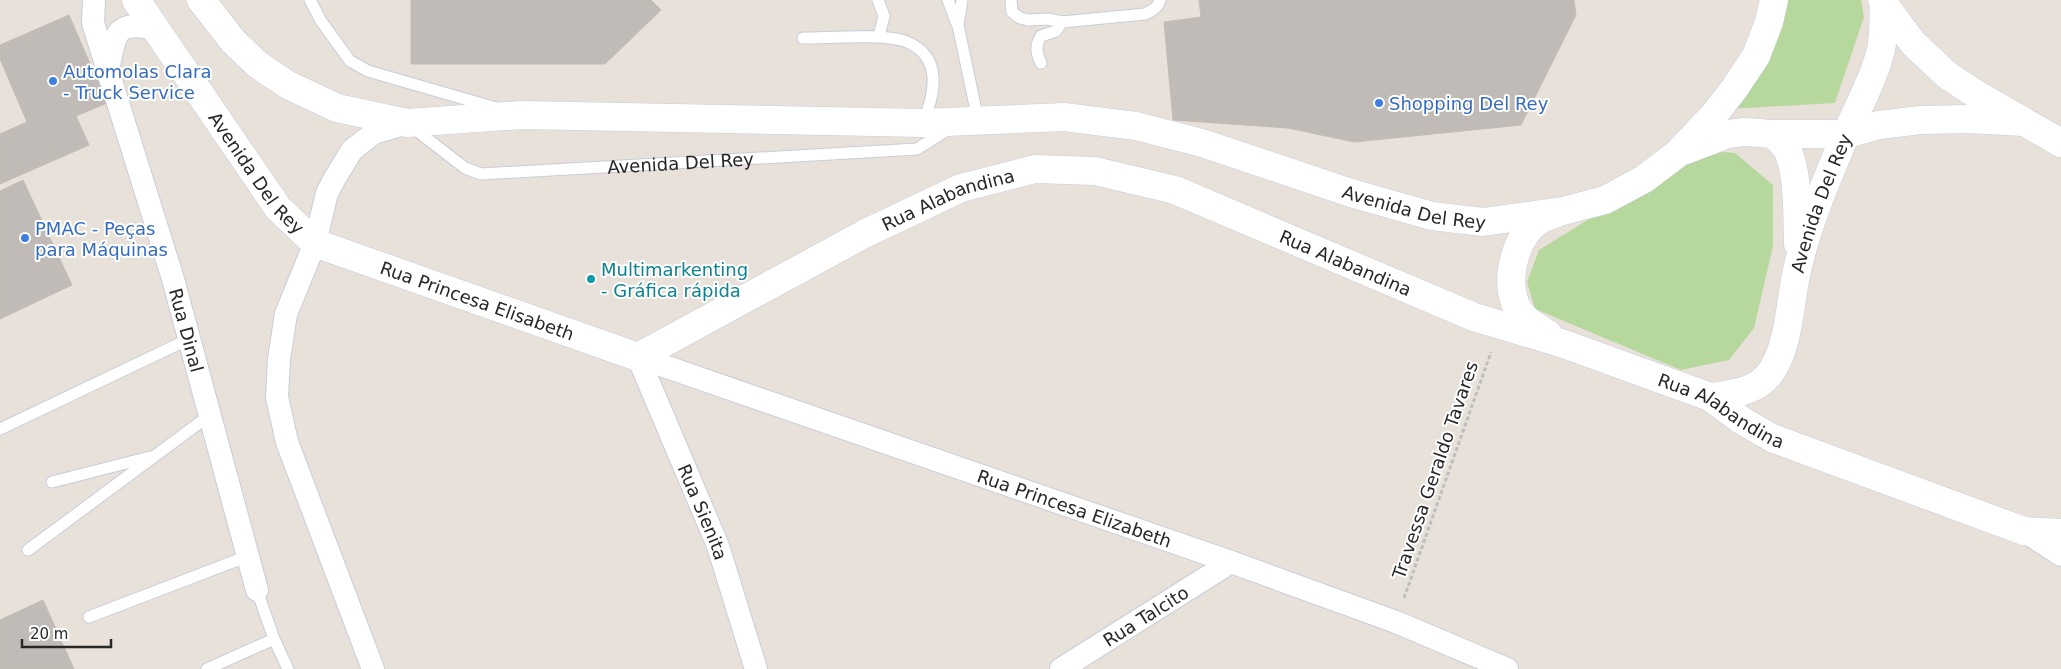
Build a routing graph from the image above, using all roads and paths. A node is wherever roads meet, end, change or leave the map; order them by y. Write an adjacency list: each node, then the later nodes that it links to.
1 (94, 0): 18 (street, Rua Dinal)
2 (136, 0): 14 (street, Avenida Del Rey)
3 (201, 0): 22 (street, Avenida Del Rey)
4 (310, 0): 19 (lane)
5 (878, 0): 15 (lane)
6 (948, 0): 13 (lane)
7 (962, 0): 13 (lane)
8 (1011, 0): 12 (lane)
9 (1160, 0): 12 (lane)
10 (1774, 0): 27 (street, Avenida Del Rey)
11 (1883, 2): 21 (street); 25 (street, Avenida Del Rey)
12 (1062, 22): 17 (lane)
13 (958, 26): 20 (lane)
14 (156, 29): 18 (street, Rua Dinal); 29 (street, Avenida Del Rey)
15 (879, 36): 16 (lane); 23 (lane)
16 (803, 38)
17 (1041, 63)
18 (108, 71): 32 (street, Rua Dinal)
19 (522, 115): 22 (street, Avenida Del Rey); 23 (street, Avenida Del Rey)
20 (970, 121): 22 (lane, Avenida Del Rey); 23 (street, Avenida Del Rey); 28 (street, Avenida Del Rey)
21 (2024, 122): 25 (street); 26 (street)
22 (407, 123): 29 (street)
23 (922, 123)
24 (1773, 134): 25 (street); 27 (street); 30 (street)
25 (1847, 134): 30 (street, Avenida Del Rey)
26 (2061, 143)
27 (1677, 154): 28 (street, Avenida Del Rey)
28 (1563, 211): 33 (street)
29 (315, 243): 34 (street, Rua Princesa Elisabeth); 52 (street)
30 (1798, 266): 35 (street, Avenida Del Rey)
31 (1500, 326): 33 (street, Rua Alabandina); 34 (street, Rua Alabandina); 48 (path, Travessa Geraldo Tavares)
32 (189, 339): 36 (street, Rua Dinal); 37 (lane)
33 (1564, 344): 35 (street, Rua Alabandina)
34 (638, 357): 45 (street, Rua Princesa Elizabeth); 53 (street, Rua Sienita)
35 (1710, 396): 40 (street, Rua Alabandina)
36 (210, 415): 38 (lane); 44 (street, Rua Dinal)
37 (0, 429)
38 (156, 455): 39 (lane); 42 (lane)
39 (52, 482)
40 (2024, 531): 41 (street, Rua Alabandina); 43 (street)
41 (2061, 533)
42 (28, 550)
43 (2061, 555)
44 (248, 556): 46 (street, Rua Dinal); 47 (lane)
45 (1231, 562): 48 (street, Rua Princesa Elizabeth); 54 (street, Rua Talcito)
46 (257, 590): 49 (lane)
47 (89, 617)
48 (1396, 622): 55 (street, Rua Princesa Elizabeth)
49 (274, 639): 50 (lane); 51 (lane)
50 (207, 669)
51 (288, 669)
52 (373, 669)
53 (756, 669)
54 (1061, 669)
55 (1507, 669)

